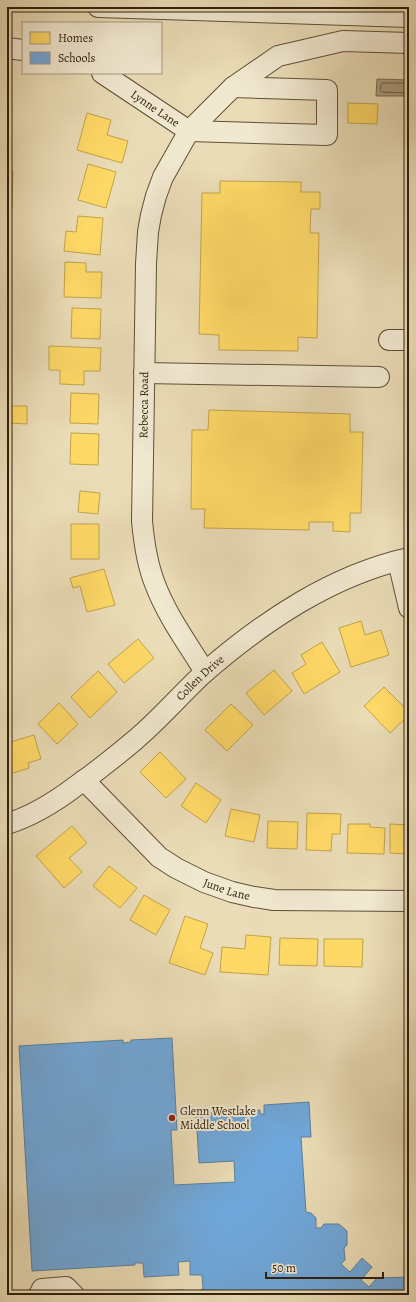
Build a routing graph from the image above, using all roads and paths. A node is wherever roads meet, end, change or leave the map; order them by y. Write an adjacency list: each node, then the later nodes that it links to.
1 (98, 7): 2 (street)
2 (321, 11): 3 (street)
3 (409, 17)
4 (409, 43): 8 (street, Rebecca Road)
5 (7, 48): 6 (street)
6 (22, 50)
7 (104, 74): 9 (street, Lynne Lane)
8 (233, 87): 9 (street, Rebecca Road); 9 (street)
9 (189, 131): 12 (street, Rebecca Road)
10 (389, 340): 11 (street)
11 (409, 340)
12 (144, 373): 13 (street); 16 (street, Rebecca Road)
13 (379, 377)
14 (403, 560): 15 (street); 16 (street, Collen Drive)
15 (409, 608)
16 (205, 672): 17 (street, Collen Drive)
17 (84, 780): 18 (street, Collen Drive); 19 (street, June Lane)
18 (7, 824)
19 (409, 901)
20 (40, 1295): 21 (street)
21 (74, 1295)

